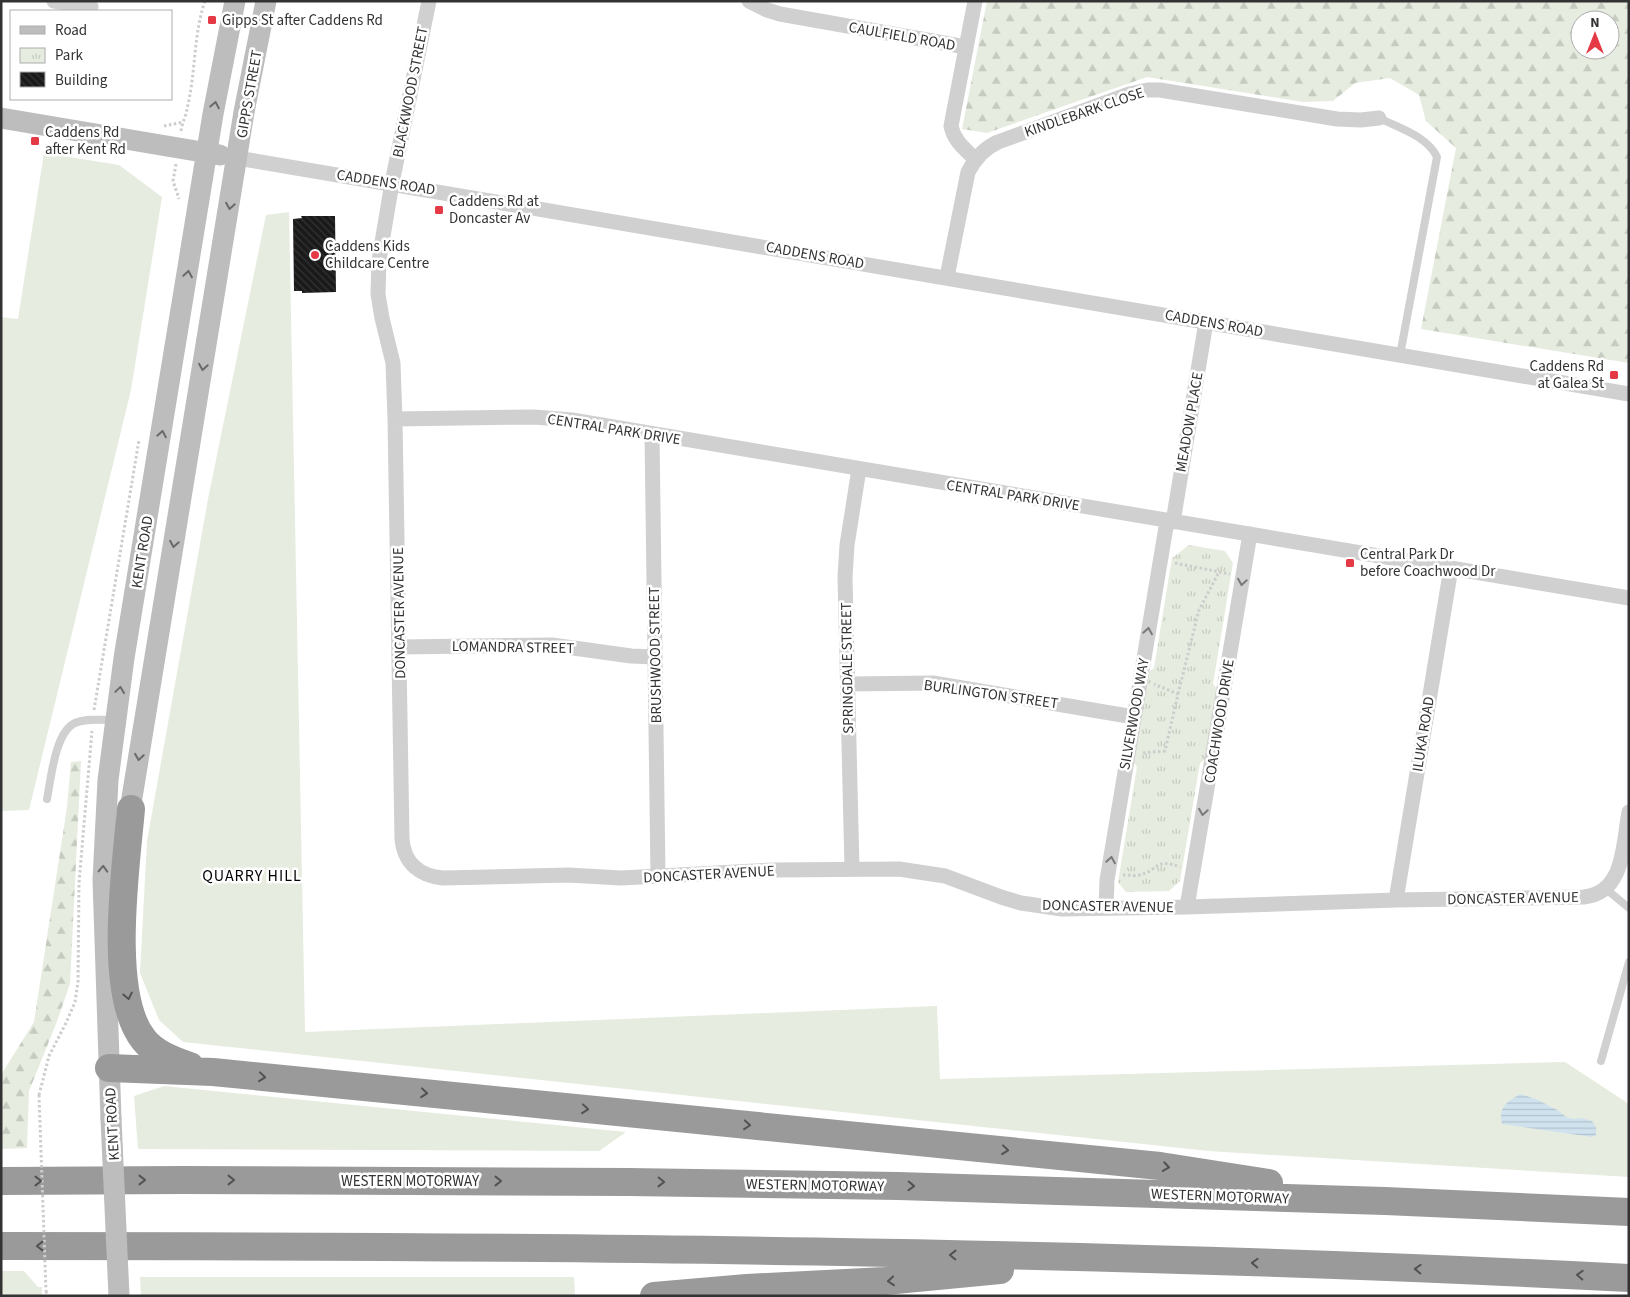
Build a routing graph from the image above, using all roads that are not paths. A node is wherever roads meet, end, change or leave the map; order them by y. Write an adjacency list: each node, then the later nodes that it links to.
1 (54, 1): 7 (street)
2 (235, 1): 11 (main road, GIPPS STREET, one-way to 2)
3 (266, 1): 12 (main road, GIPPS STREET)
4 (429, 1): 14 (street, BLACKWOOD STREET)
5 (749, 1): 8 (street, CAULFIELD ROAD)
6 (975, 1): 8 (street)
7 (91, 7)
8 (966, 47): 13 (street, CAULFIELD ROAD)
9 (1, 118): 11 (main road, CADDENS ROAD)
10 (1379, 118): 13 (street, KINDLEBARK CLOSE); 17 (lane)
11 (207, 153): 12 (main road, CADDENS ROAD); 30 (main road, KENT ROAD, one-way to 11)
12 (237, 158): 14 (street, CADDENS ROAD); 32 (main road, KENT ROAD, one-way to 32)
13 (975, 159): 15 (street)
14 (392, 183): 15 (street, CADDENS ROAD); 19 (street, DONCASTER AVENUE)
15 (947, 277): 16 (street, CADDENS ROAD)
16 (1206, 322): 17 (street, CADDENS ROAD); 22 (street, MEADOW PLACE)
17 (1400, 354): 18 (street, CADDENS ROAD)
18 (1629, 394)
19 (395, 419): 20 (street, CENTRAL PARK DRIVE); 26 (street, DONCASTER AVENUE)
20 (652, 434): 21 (street, CENTRAL PARK DRIVE); 27 (street, BRUSHWOOD STREET)
21 (859, 469): 22 (street, CENTRAL PARK DRIVE); 28 (street, SPRINGDALE STREET)
22 (1170, 521): 23 (street, CENTRAL PARK DRIVE); 29 (street, SILVERWOOD WAY, one-way to 22)
23 (1250, 534): 24 (street, CENTRAL PARK DRIVE); 38 (street, COACHWOOD DRIVE, one-way to 38)
24 (1451, 568): 25 (street, CENTRAL PARK DRIVE); 37 (street, ILUKA ROAD)
25 (1629, 598)
26 (399, 647): 27 (street, LOMANDRA STREET); 35 (street, DONCASTER AVENUE)
27 (655, 657): 35 (street, BRUSHWOOD STREET)
28 (848, 684): 29 (street, BURLINGTON STREET); 34 (street, SPRINGDALE STREET)
29 (1134, 717): 39 (street, SILVERWOOD WAY, one-way to 29)
30 (115, 720): 31 (lane); 41 (main road, KENT ROAD, one-way to 30)
31 (47, 799)
32 (130, 809): 41 (main road, KENT ROAD); 45 (highway, one-way to 45)
33 (1629, 812): 36 (street)
34 (852, 868): 35 (street, DONCASTER AVENUE); 39 (street, DONCASTER AVENUE)
35 (658, 876)
36 (1606, 889): 37 (street, DONCASTER AVENUE); 40 (lane)
37 (1396, 900): 38 (street, DONCASTER AVENUE)
38 (1187, 907): 39 (street, DONCASTER AVENUE)
39 (1106, 908)
40 (1629, 908)
41 (106, 953): 44 (main road, KENT ROAD)
42 (1629, 962): 43 (lane)
43 (1601, 1061)
44 (109, 1068): 45 (highway); 52 (main road, KENT ROAD, bridge)
45 (213, 1072): 47 (highway, one-way to 47)
46 (1, 1181): 47 (highway, WESTERN MOTORWAY, one-way to 47)
47 (1385, 1201): 48 (highway, WESTERN MOTORWAY)
48 (1629, 1212)
49 (1, 1246): 50 (highway, one-way to 49)
50 (1131, 1258): 51 (highway, one-way to 50); 53 (highway, one-way to 53)
51 (1629, 1278)
52 (119, 1296)
53 (654, 1296)

